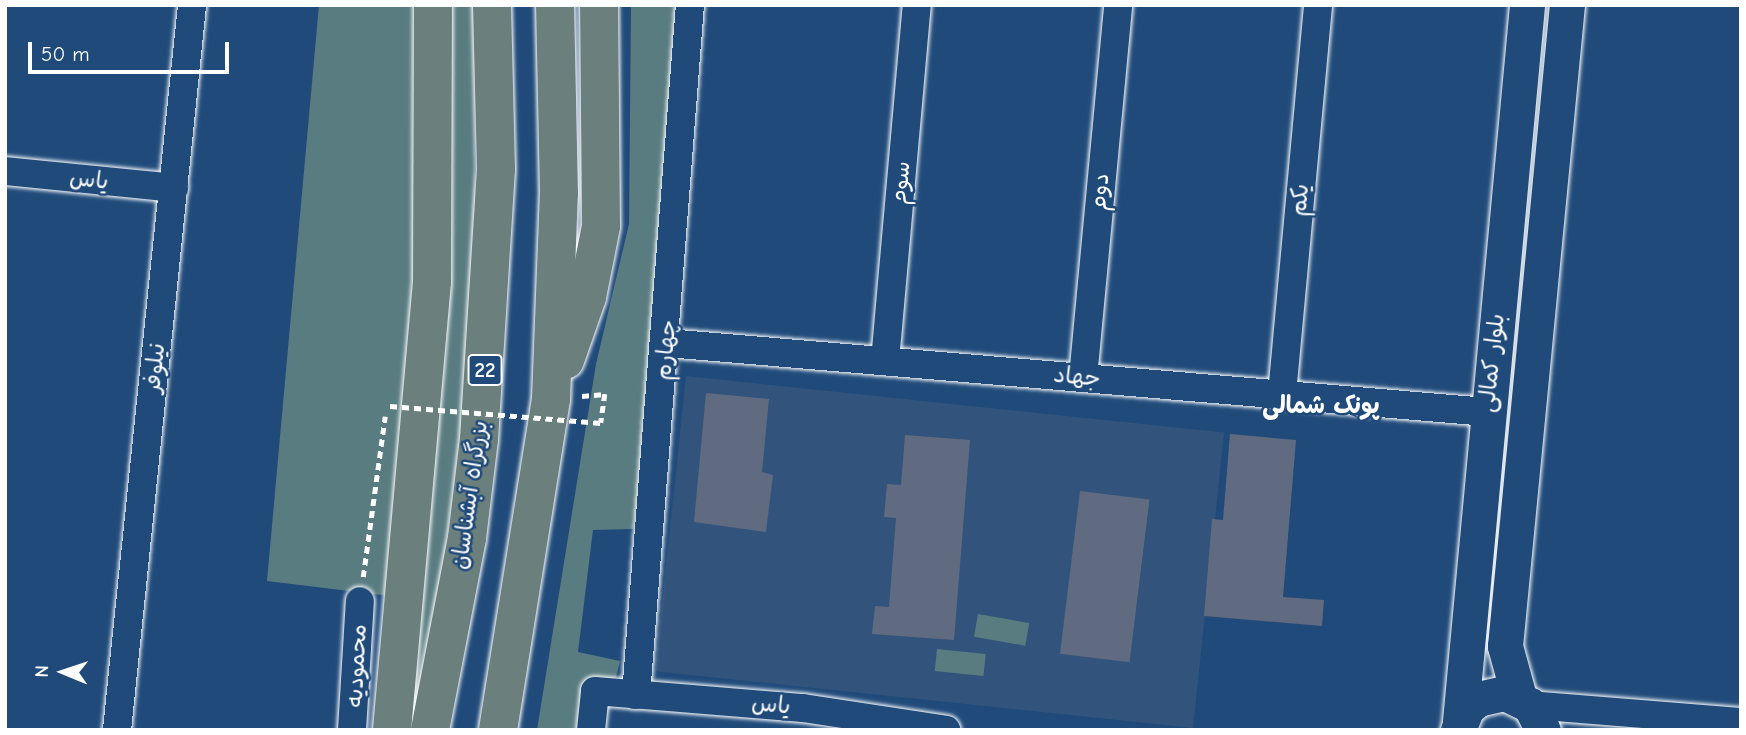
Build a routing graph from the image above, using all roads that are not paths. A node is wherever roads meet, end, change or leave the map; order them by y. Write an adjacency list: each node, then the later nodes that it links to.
1 (192, 5): 13 (street, نیلوفر)
2 (433, 5): 28 (highway)
3 (492, 5): 29 (highway, بزرگراه آبشناسان / 22)
4 (555, 5): 18 (highway)
5 (599, 5): 18 (highway)
6 (690, 5): 14 (street, چهارم)
7 (917, 5): 15 (street, سوم)
8 (1118, 5): 16 (street, دوم)
9 (1318, 5): 17 (street, یکم)
10 (1527, 5): 19 (street, بلوار کمالی)
11 (1567, 5): 22 (street, بلوار کمالی)
12 (5, 172): 13 (street, یاس)
13 (174, 188): 26 (street, نیلوفر)
14 (667, 343): 15 (street, جهاد); 21 (street, چهارم)
15 (885, 361): 16 (street, جهاد)
16 (1083, 378): 17 (street, جهاد)
17 (1282, 394): 19 (street, جهاد)
18 (551, 399): 30 (highway)
19 (1487, 412): 25 (street, بلوار کمالی)
20 (360, 601): 27 (street, محمودیه)
21 (636, 695): 23 (street, یاس); 31 (street, یاس)
22 (1530, 711): 24 (street); 25 (street)
23 (802, 719): 32 (street, یاس)
24 (1741, 722)
25 (1459, 725)
26 (117, 730)
27 (352, 730)
28 (391, 730)
29 (430, 730)
30 (498, 730)
31 (591, 730)
32 (946, 730)

